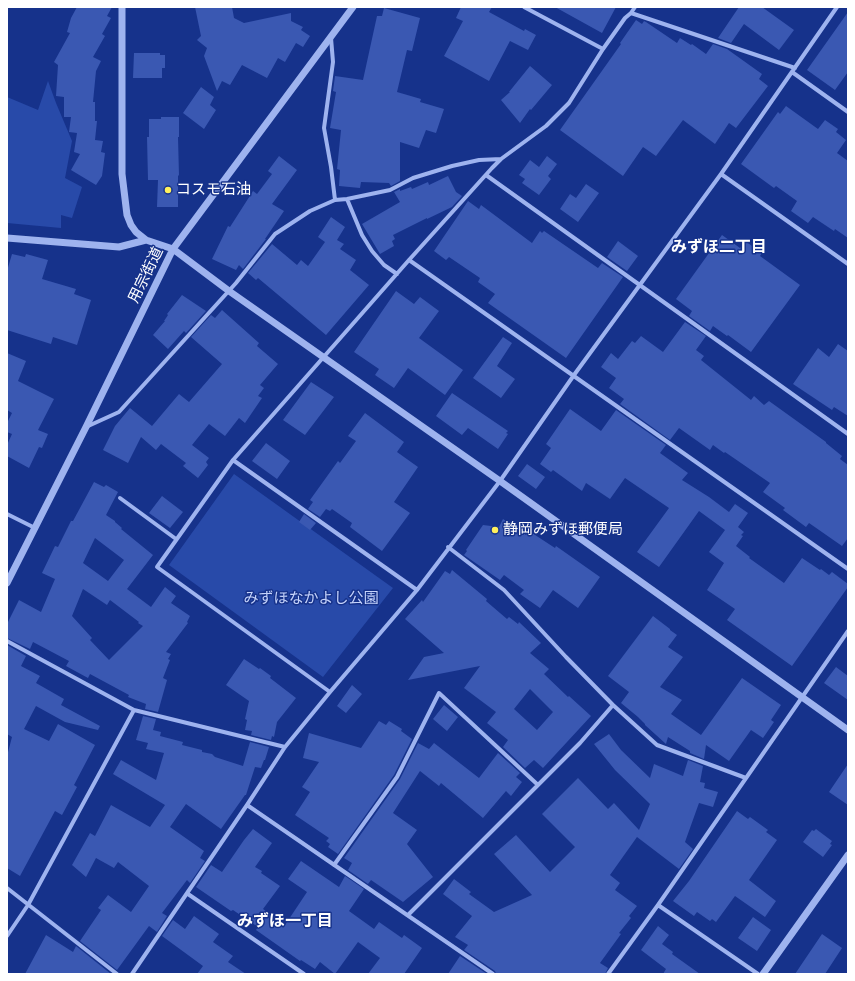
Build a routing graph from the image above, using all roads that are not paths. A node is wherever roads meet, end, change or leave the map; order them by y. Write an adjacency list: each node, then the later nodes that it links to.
1 (122, 7): 17 (street)
2 (353, 7): 7 (street, 用宗街道)
3 (524, 7): 8 (street)
4 (635, 7): 6 (street)
5 (837, 7): 9 (street)
6 (631, 13): 8 (street); 9 (street)
7 (331, 37): 15 (street); 18 (street, 用宗街道)
8 (603, 49): 11 (street)
9 (793, 70): 10 (street); 12 (street)
10 (848, 112)
11 (501, 159): 13 (street); 14 (street)
12 (721, 174): 20 (street); 22 (street)
13 (486, 175): 19 (street); 22 (street)
14 (347, 199): 15 (street); 21 (street)
15 (335, 200): 23 (street)
16 (7, 238): 17 (street)
17 (146, 240): 18 (street)
18 (173, 249): 23 (street); 26 (street, 用宗街道)
19 (409, 260): 21 (street); 25 (street)
20 (848, 264)
21 (397, 274): 24 (street)
22 (640, 286): 25 (street); 27 (street)
23 (229, 291): 24 (street); 26 (street)
24 (323, 358): 28 (street); 29 (street)
25 (574, 375): 29 (street); 35 (street)
26 (86, 427): 32 (street, 用宗街道)
27 (848, 434)
28 (233, 460): 33 (street); 37 (street)
29 (500, 481): 34 (street); 41 (street)
30 (120, 498): 33 (street)
31 (7, 514): 32 (street)
32 (35, 528): 36 (street, 用宗街道)
33 (176, 539): 40 (street)
34 (448, 547): 37 (street); 42 (street)
35 (848, 568)
36 (7, 583)
37 (416, 590): 40 (street)
38 (848, 631): 41 (street)
39 (7, 641): 43 (street)
40 (330, 692): 45 (street)
41 (802, 697): 44 (street); 46 (street)
42 (613, 705): 46 (street); 47 (street)
43 (134, 710): 45 (street); 54 (street)
44 (848, 730)
45 (285, 747): 48 (street)
46 (746, 778): 53 (street)
47 (538, 785): 50 (street); 55 (street)
48 (247, 806): 50 (street); 52 (street)
49 (848, 855): 63 (street)
50 (334, 865): 55 (street)
51 (7, 888): 54 (street)
52 (188, 894): 58 (street); 59 (street)
53 (658, 904): 61 (street); 62 (street)
54 (28, 905): 56 (street); 57 (street)
55 (408, 915): 60 (street)
56 (7, 936)
57 (117, 974)
58 (132, 974)
59 (304, 974)
60 (493, 974)
61 (608, 974)
62 (758, 974)
63 (763, 974)

